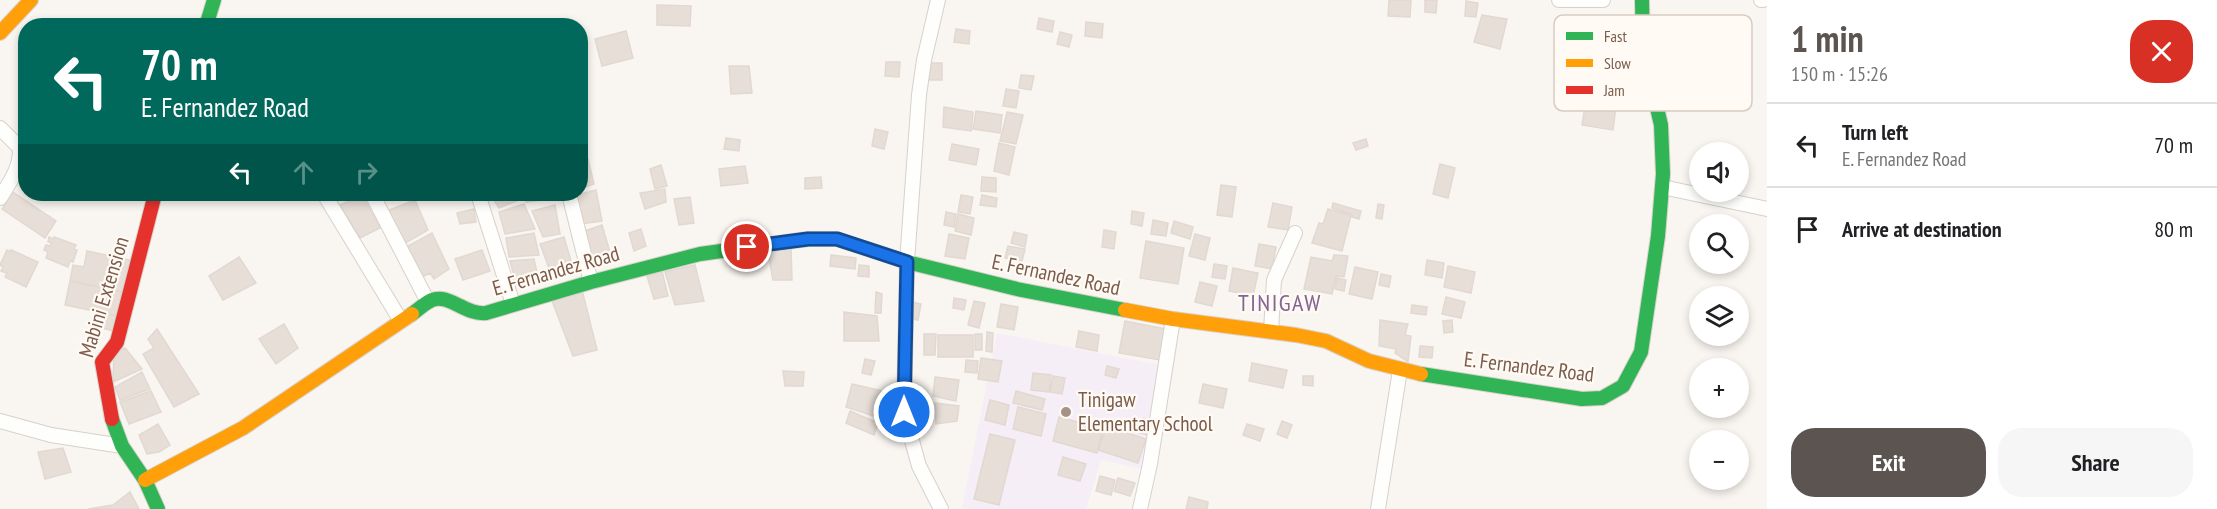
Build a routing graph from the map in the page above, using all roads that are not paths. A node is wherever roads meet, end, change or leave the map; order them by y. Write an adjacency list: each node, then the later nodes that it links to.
1 (31, 0): 9 (street)
2 (214, 0): 8 (street)
3 (938, 0): 23 (street)
4 (1559, 0): 5 (street)
5 (1603, 0)
6 (1642, 0): 7 (street, E. Fernandez Road)
7 (1642, 15)
8 (208, 18)
9 (0, 33)
10 (1658, 111): 14 (street, E. Fernandez Road)
11 (0, 128): 12 (street)
12 (18, 146)
13 (18, 163): 15 (street)
14 (1662, 187): 21 (street); 30 (street, E. Fernandez Road)
15 (0, 198)
16 (153, 201): 32 (street, Mabini Extension)
17 (328, 201): 28 (street)
18 (376, 201): 25 (street)
19 (480, 201): 26 (street)
20 (571, 201): 24 (street)
21 (1767, 209)
22 (1295, 233): 29 (street)
23 (907, 262): 24 (street, E. Fernandez Road); 27 (street, E. Fernandez Road); 35 (street)
24 (591, 282): 26 (street, E. Fernandez Road)
25 (428, 302): 26 (street, E. Fernandez Road); 28 (street)
26 (513, 304)
27 (1173, 319): 29 (street, E. Fernandez Road); 36 (street)
28 (401, 321): 33 (street)
29 (1271, 331): 30 (street, E. Fernandez Road)
30 (1400, 370): 37 (street)
31 (0, 421): 32 (street)
32 (122, 446): 33 (street, Mabini Extension)
33 (145, 480): 34 (street, Mabini Extension)
34 (158, 509)
35 (941, 509)
36 (1140, 509)
37 (1378, 509)

